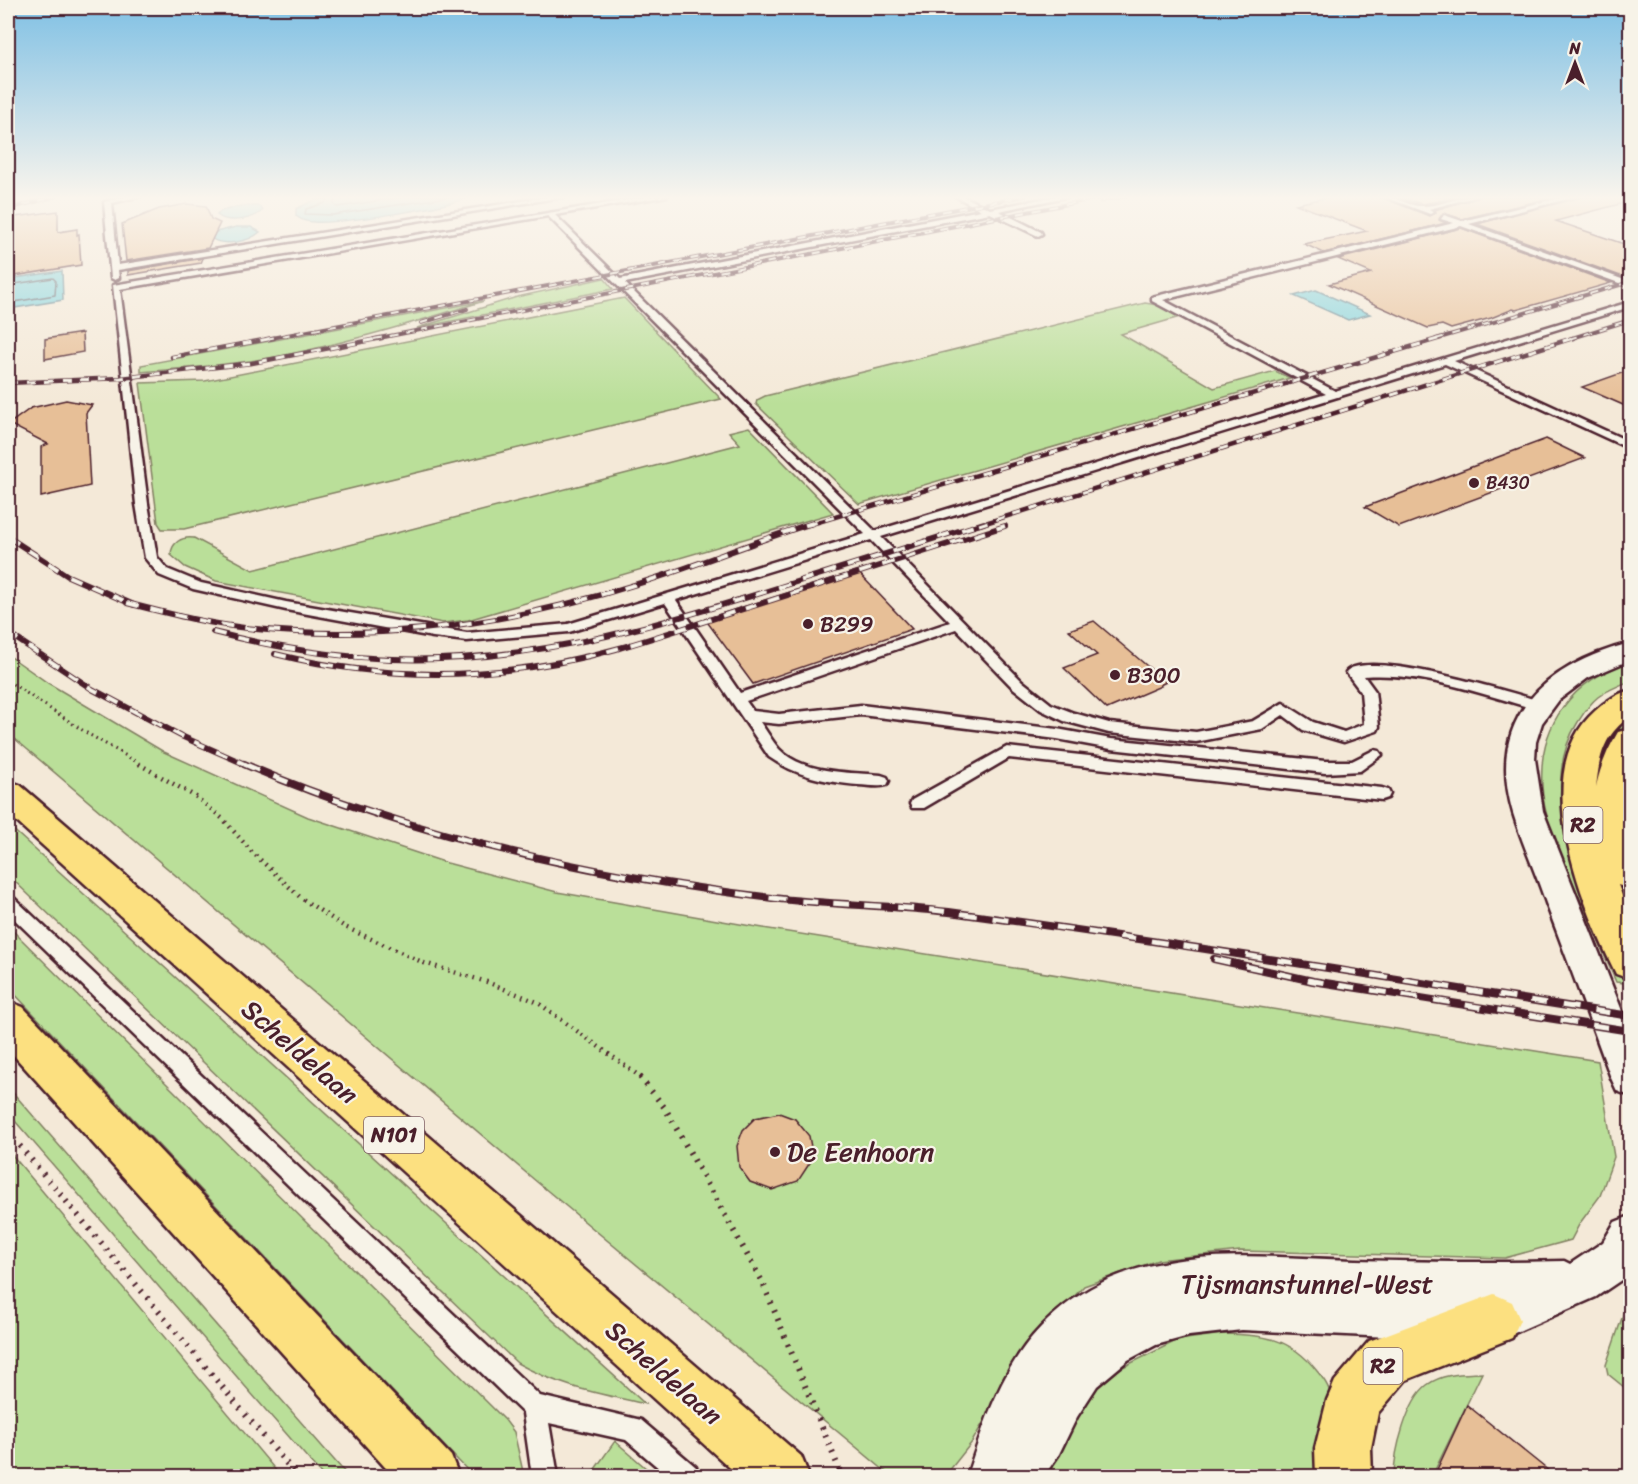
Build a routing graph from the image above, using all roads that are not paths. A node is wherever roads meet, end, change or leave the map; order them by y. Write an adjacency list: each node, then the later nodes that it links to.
1 (131, 265): 7 (lane)
2 (241, 265): 10 (lane)
3 (602, 265): 8 (lane)
4 (707, 265): 8 (lane)
5 (1293, 265): 13 (lane)
6 (1576, 265): 9 (lane)
7 (114, 268): 10 (lane)
8 (619, 282): 15 (lane)
9 (1630, 285)
10 (116, 286): 16 (lane)
11 (1630, 304): 12 (lane)
12 (1445, 360): 13 (lane); 14 (lane)
13 (1334, 394): 15 (lane)
14 (1630, 446)
15 (874, 536): 16 (lane); 17 (lane)
16 (668, 598): 19 (lane)
17 (958, 623): 19 (lane); 21 (lane)
18 (1630, 651): 21 (street)
19 (737, 699): 22 (lane)
20 (1630, 701): 31 (main road, R2)
21 (1538, 705): 33 (street)
22 (748, 715): 24 (lane); 25 (lane)
23 (1630, 740): 29 (main road, R2)
24 (1374, 755)
25 (881, 781)
26 (8, 794): 41 (main road, Scheldelaan / N101)
27 (1382, 794): 28 (lane)
28 (918, 804)
29 (1630, 874)
30 (8, 903): 37 (lane)
31 (1630, 962)
32 (8, 1020): 38 (main road)
33 (1630, 1078)
34 (1630, 1237): 35 (street, Tijsmanstunnel-West)
35 (1581, 1282): 36 (street, Tijsmanstunnel-West); 42 (street, Tijsmanstunnel-West)
36 (1494, 1320): 43 (street, Tijsmanstunnel-West); 44 (main road, R2)
37 (534, 1407): 39 (lane); 40 (lane)
38 (431, 1476)
39 (545, 1476)
40 (687, 1476)
41 (781, 1476)
42 (991, 1476)
43 (1017, 1476)
44 (1344, 1476)

